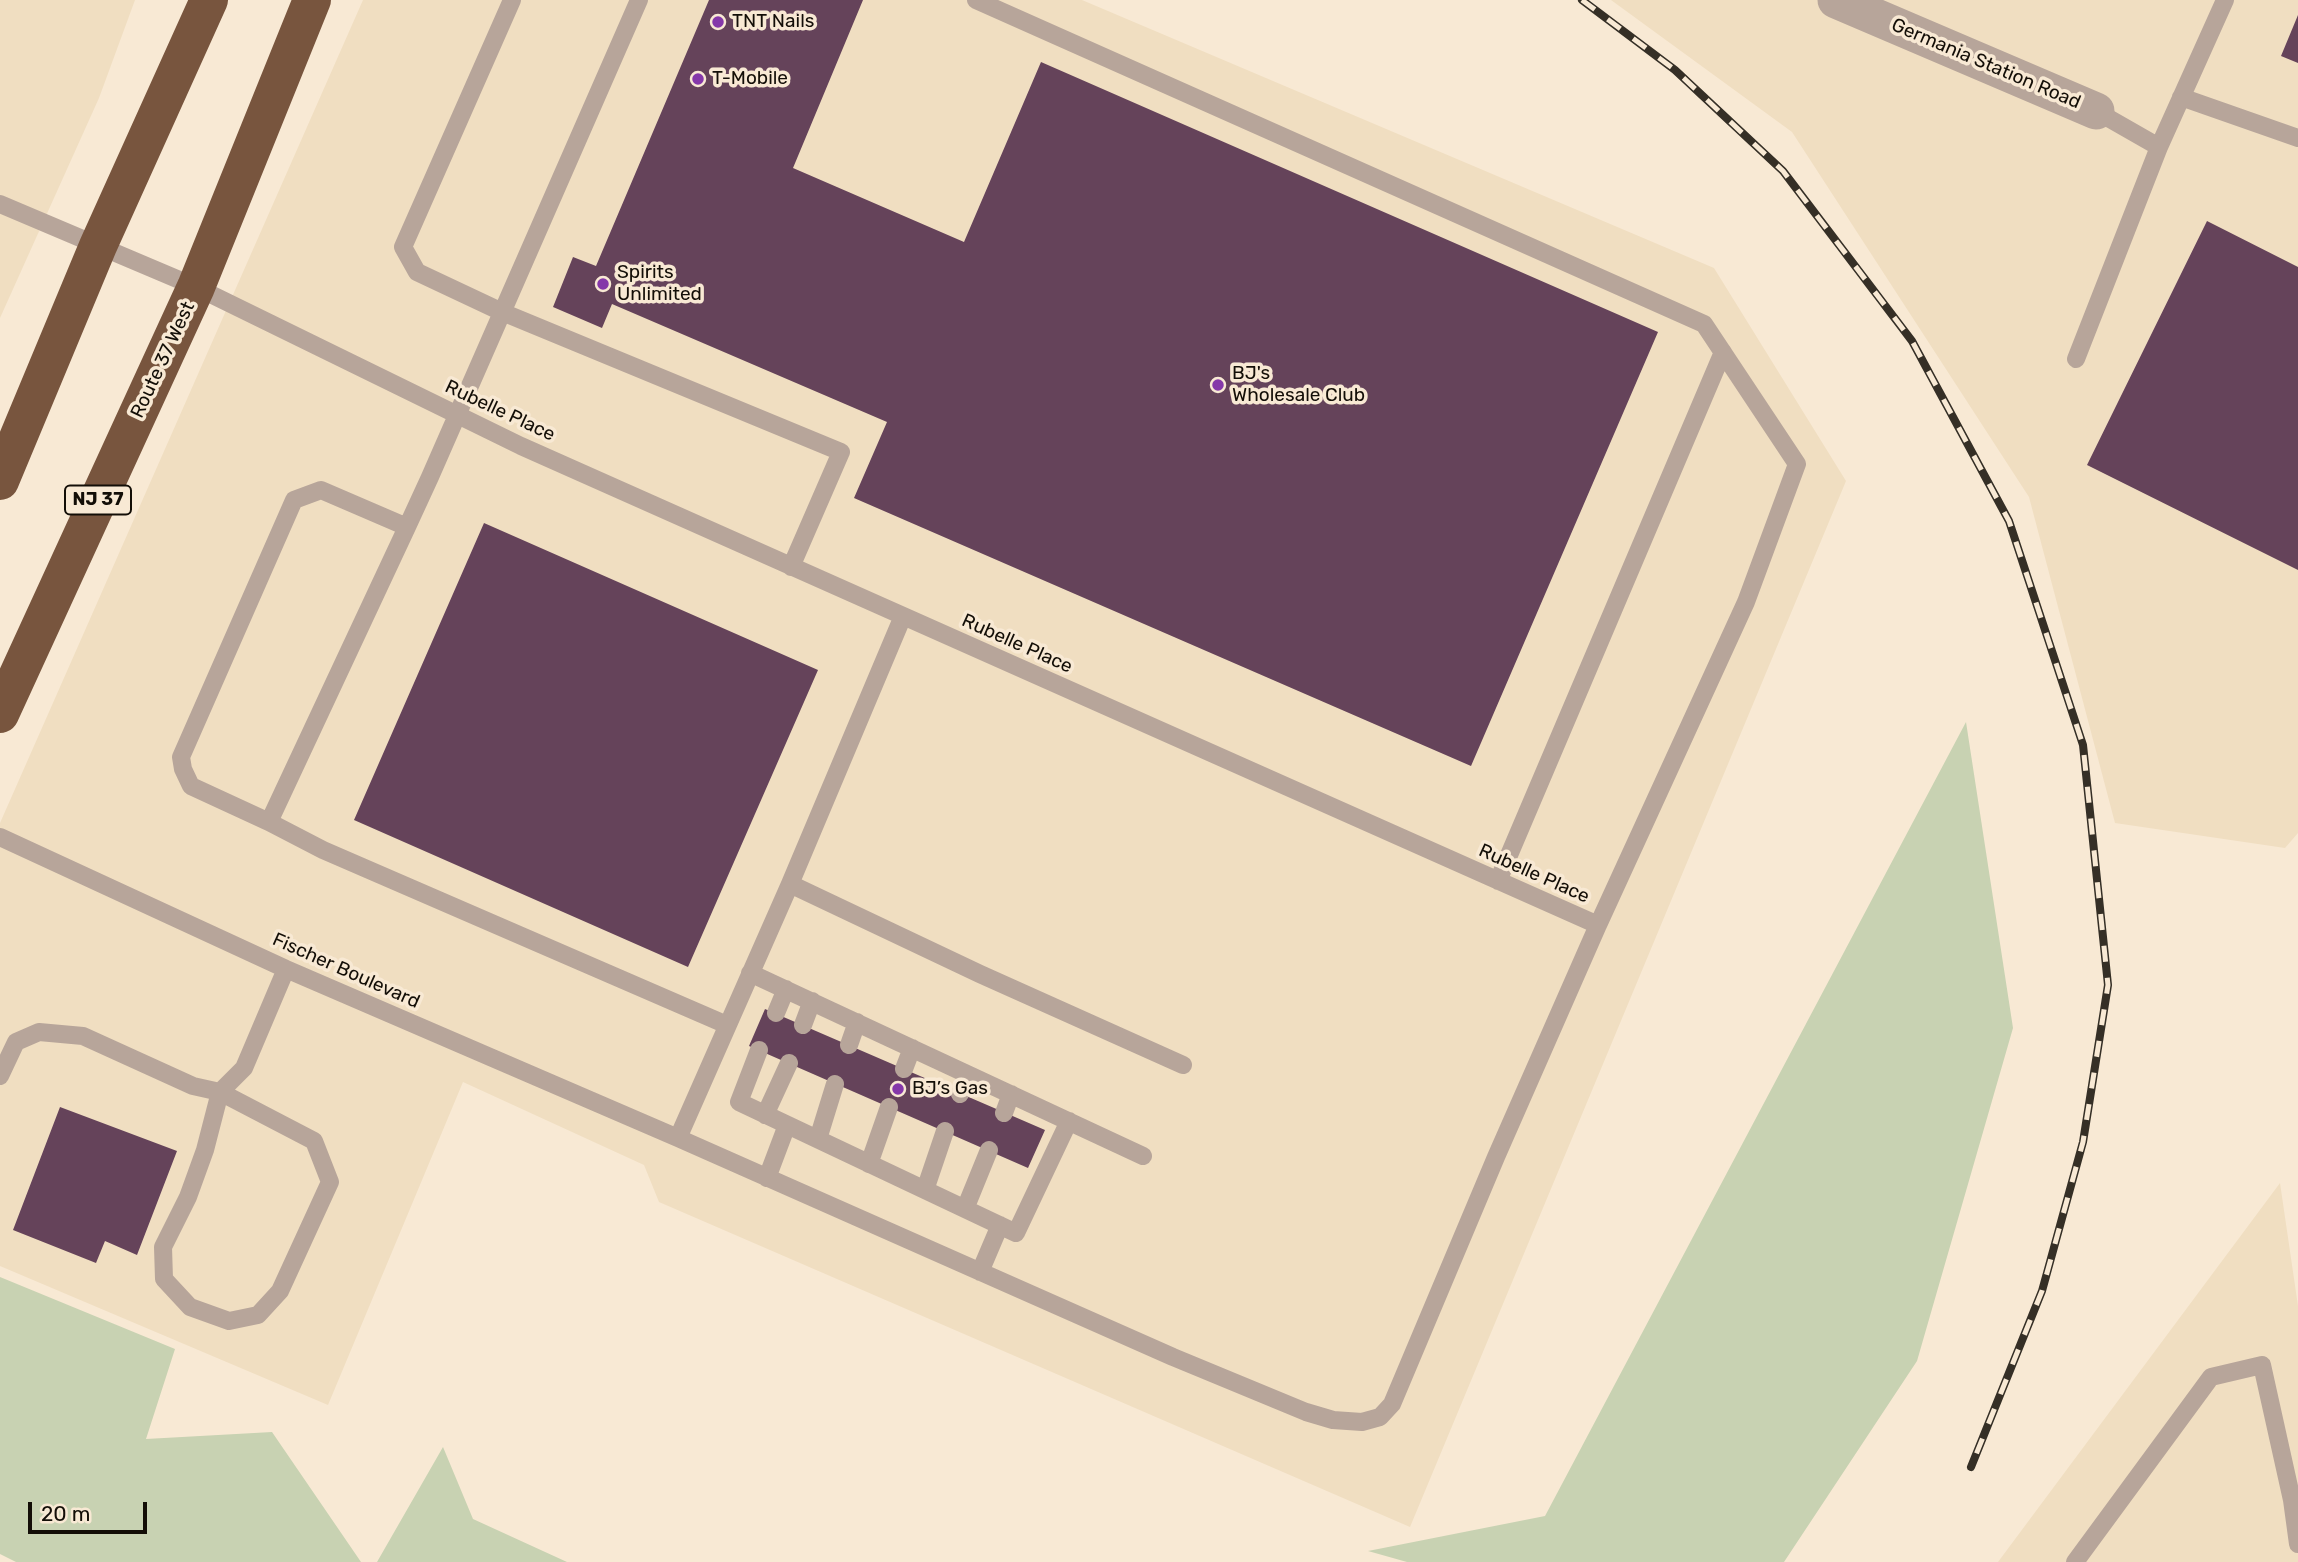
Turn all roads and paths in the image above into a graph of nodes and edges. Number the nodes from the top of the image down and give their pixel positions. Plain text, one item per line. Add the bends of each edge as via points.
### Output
1 (209, 0) edge
2 (313, 0) edge
3 (512, 0) edge
4 (639, 0) edge
5 (976, 0) edge
6 (1836, 0) edge
7 (2225, 0) edge
8 (2181, 97) junction
9 (2096, 111) joint
10 (2298, 138) edge
11 (2159, 147) junction
12 (0, 204) edge
13 (99, 246) junction
14 (196, 287) junction
15 (502, 312) junction
16 (1723, 352) junction
17 (2076, 359) dead end
18 (458, 415) junction
19 (0, 481) edge
20 (407, 527) junction
21 (791, 566) junction
22 (903, 616) junction
23 (0, 713) edge
24 (269, 822) junction
25 (0, 837) edge
26 (1498, 881) junction
27 (790, 884) junction
28 (1598, 925) junction
29 (286, 969) junction
30 (750, 973) junction
31 (786, 989) junction
32 (812, 1001) junction
33 (776, 1013) dead end
34 (857, 1022) junction
35 (727, 1025) junction
36 (803, 1025) dead end
37 (849, 1045) dead end
38 (912, 1048) junction
39 (759, 1050) dead end
40 (789, 1063) dead end
41 (1183, 1065) dead end
42 (904, 1069) dead end
43 (969, 1074) junction
44 (0, 1076) edge
45 (835, 1084) dead end
46 (220, 1092) junction
47 (960, 1094) dead end
48 (1011, 1094) junction
49 (889, 1107) dead end
50 (1004, 1113) dead end
51 (765, 1115) junction
52 (1069, 1121) junction
53 (787, 1125) junction
54 (945, 1131) dead end
55 (678, 1138) junction
56 (818, 1139) junction
57 (989, 1150) dead end
58 (1143, 1156) dead end
59 (869, 1164) junction
60 (766, 1178) junction
61 (925, 1190) junction
62 (965, 1209) junction
63 (1000, 1225) junction
64 (980, 1272) junction
65 (2298, 1544) edge
66 (2075, 1562) edge

1 - 13 highway
2 - 14 highway, Route 37 West / NJ 37
3 - 15 lane via 403,247 417,272
4 - 15 lane
5 - 16 lane via 1704,324
6 - 9 street, Germania Station Road
7 - 8 lane
8 - 10 lane
8 - 11 lane
9 - 11 lane
11 - 17 lane
12 - 13 lane, Rubelle Place
13 - 14 lane, Rubelle Place
13 - 19 highway
14 - 18 lane, Rubelle Place
14 - 23 highway, Route 37 West / NJ 37
15 - 18 lane
15 - 21 lane via 841,452
16 - 26 lane
16 - 28 lane, Rubelle Place via 1797,464 1746,602
18 - 20 lane
18 - 21 lane, Rubelle Place
20 - 24 lane
20 - 24 lane via 321,490 294,500 181,757 191,786
21 - 22 lane, Rubelle Place
22 - 26 lane, Rubelle Place
22 - 27 lane
24 - 35 lane via 323,850
25 - 29 lane, Fischer Boulevard
26 - 28 lane, Rubelle Place
27 - 30 lane
27 - 41 lane
28 - 64 lane, Fischer Boulevard via 1392,1404 1380,1417 1362,1422 1306,1412
29 - 46 lane via 244,1068
29 - 55 lane, Fischer Boulevard
30 - 31 lane
30 - 35 lane
31 - 32 lane
31 - 33 lane
32 - 34 lane
32 - 36 lane
34 - 37 lane
34 - 38 lane
35 - 55 lane
38 - 42 lane
38 - 43 lane
39 - 51 lane via 739,1102
40 - 51 lane
43 - 47 lane
43 - 48 lane
44 - 46 lane via 16,1042 39,1032 83,1036 193,1086
45 - 56 lane
46 - 46 lane via 188,1197 163,1247 164,1279 190,1307 229,1321 258,1315 280,1291 330,1182 314,1141
48 - 50 lane
48 - 52 lane
49 - 59 lane
51 - 53 lane
52 - 58 lane
52 - 63 lane via 1016,1233
53 - 56 lane
53 - 60 lane
54 - 61 lane
55 - 60 lane, Fischer Boulevard
56 - 59 lane
57 - 62 lane
59 - 61 lane
60 - 64 lane, Fischer Boulevard
61 - 62 lane
62 - 63 lane
63 - 64 lane
65 - 66 lane via 2262,1365 2211,1377

